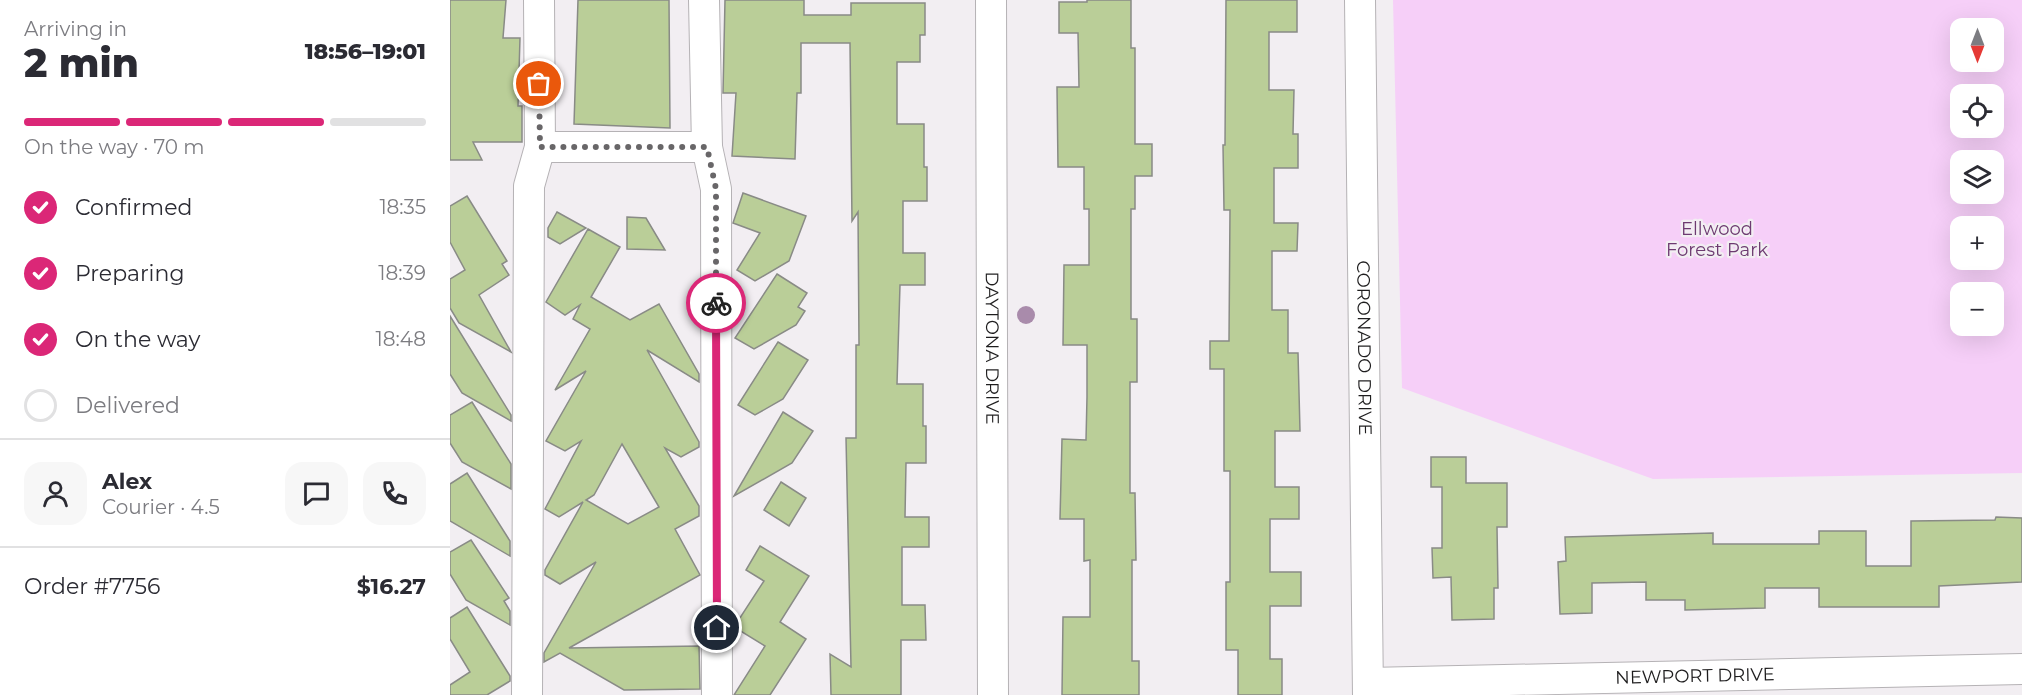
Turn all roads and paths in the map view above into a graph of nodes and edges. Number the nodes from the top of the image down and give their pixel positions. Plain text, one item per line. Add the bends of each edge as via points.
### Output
1 (539, 0) edge
2 (704, 0) edge
3 (991, 0) edge
4 (1360, 0) edge
5 (540, 147) junction
6 (707, 147) junction
7 (2022, 669) edge
8 (1368, 689) edge
9 (527, 695) edge
10 (717, 695) edge
11 (993, 695) edge

1 - 5 street
2 - 6 street
3 - 11 street, DAYTONA DRIVE
4 - 8 street, CORONADO DRIVE
5 - 6 street
5 - 9 street via 529,186
6 - 10 street via 716,189
7 - 8 street, NEWPORT DRIVE

